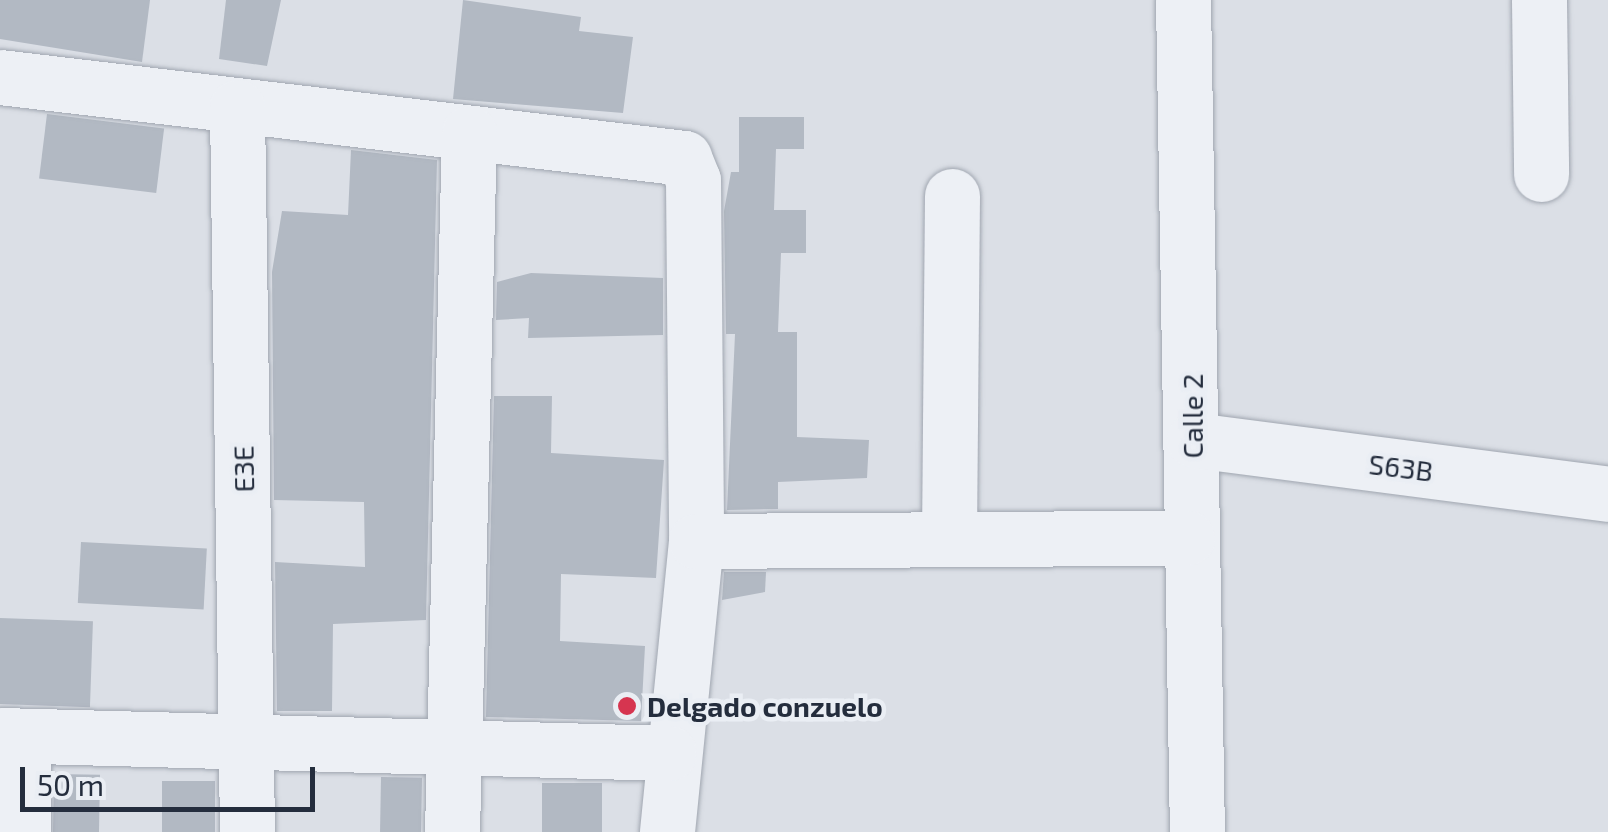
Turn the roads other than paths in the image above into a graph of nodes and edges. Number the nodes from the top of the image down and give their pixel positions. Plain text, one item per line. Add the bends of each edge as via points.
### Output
1 (1184, 0) edge
2 (1539, 0) edge
3 (0, 77) edge
4 (238, 107) junction
5 (469, 133) junction
6 (1541, 174) dead end
7 (952, 196) dead end
8 (1194, 440) junction
9 (1608, 494) edge
10 (949, 538) junction
11 (1188, 538) junction
12 (696, 541) junction
13 (12, 735) edge
14 (248, 739) junction
15 (453, 746) junction
16 (668, 753) junction
17 (23, 832) edge
18 (247, 832) edge
19 (452, 832) edge
20 (667, 832) edge
21 (1197, 832) edge

1 - 8 street, Calle 2
2 - 6 street
3 - 4 street
4 - 5 street
4 - 14 street, E3E
5 - 12 street via 684,158 690,167
5 - 15 street
7 - 10 street
8 - 9 street, S63B
8 - 11 street, Calle 2
10 - 11 street
10 - 12 street
11 - 21 street, Calle 2
12 - 16 street
13 - 14 street
13 - 17 street
14 - 15 street
14 - 18 street, E3E
15 - 16 street
15 - 19 street
16 - 20 street

